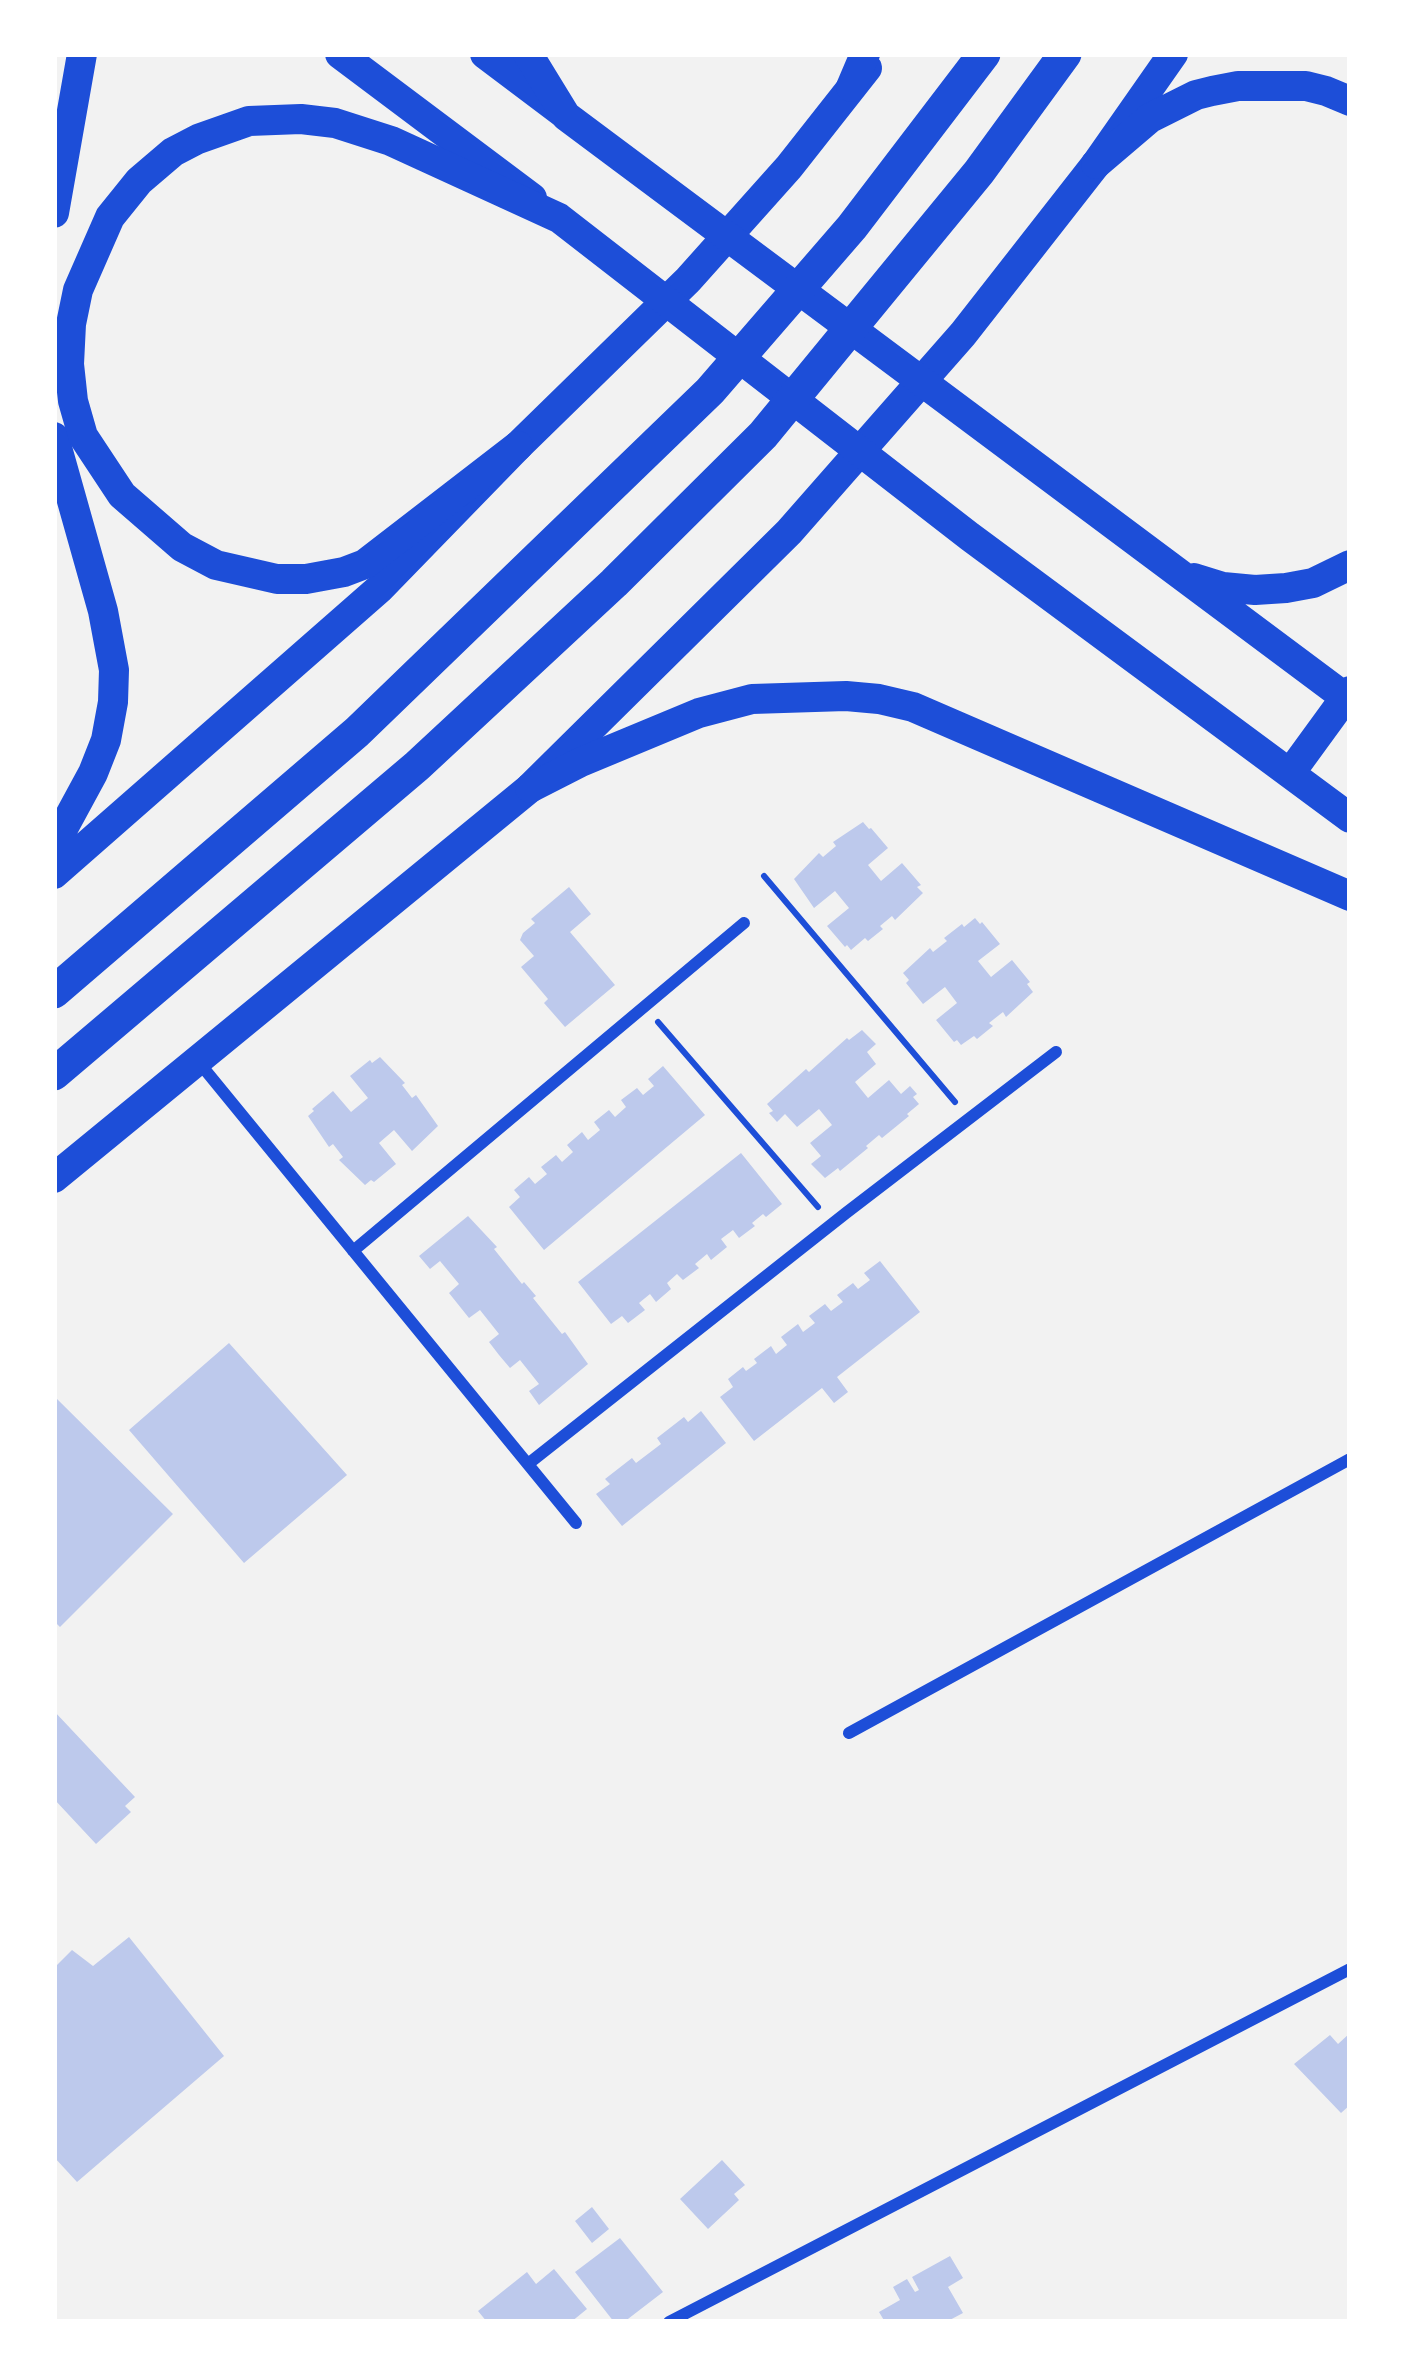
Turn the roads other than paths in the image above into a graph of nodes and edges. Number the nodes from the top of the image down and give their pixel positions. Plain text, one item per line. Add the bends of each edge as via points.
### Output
1 (82, 54) edge
2 (340, 54) edge
3 (485, 54) edge
4 (528, 54) edge
5 (865, 54) edge
6 (879, 54) edge
7 (983, 54) edge
8 (1065, 54) edge
9 (1173, 54) edge
10 (850, 87) junction
11 (1350, 101) edge
12 (566, 116) junction
13 (1096, 164) junction
14 (54, 213) edge
15 (559, 218) junction
16 (54, 437) edge
17 (518, 446) junction
18 (1350, 566) edge
19 (1178, 572) junction
20 (1348, 697) edge
21 (1291, 772) junction
22 (530, 788) junction
23 (1350, 818) edge
24 (54, 845) edge
25 (54, 874) edge
26 (1350, 896) edge
27 (744, 923) dead end
28 (54, 992) edge
29 (1056, 1052) dead end
30 (196, 1060) junction
31 (54, 1074) edge
32 (54, 1178) edge
33 (353, 1251) junction
34 (1350, 1459) edge
35 (527, 1464) junction
36 (576, 1523) dead end
37 (849, 1733) dead end
38 (1350, 1969) edge
39 (669, 2322) edge

1 - 14 main road
2 - 15 main road
3 - 12 main road
4 - 12 main road
5 - 10 main road
6 - 10 main road
7 - 28 highway via 852,227 710,391 357,732
8 - 31 highway via 763,435 417,766
9 - 13 main road
10 - 17 main road via 688,280
11 - 13 main road via 1306,86 1212,91 1150,118
12 - 19 main road
13 - 22 main road via 963,334 789,532
15 - 17 main road via 365,132 302,119 249,121 173,152 139,181 90,258 70,324 83,436 122,495 182,547 251,575 306,579 365,564
15 - 21 main road via 969,536
16 - 24 main road via 114,670 106,740
17 - 25 main road via 379,590
18 - 19 main road via 1313,583 1256,590
19 - 20 main road
20 - 21 main road
21 - 23 main road
22 - 26 main road via 699,713 752,699 879,699
22 - 30 main road
27 - 33 street
29 - 35 street
30 - 32 main road
30 - 33 street
33 - 35 street
34 - 37 street
35 - 36 street
38 - 39 street

